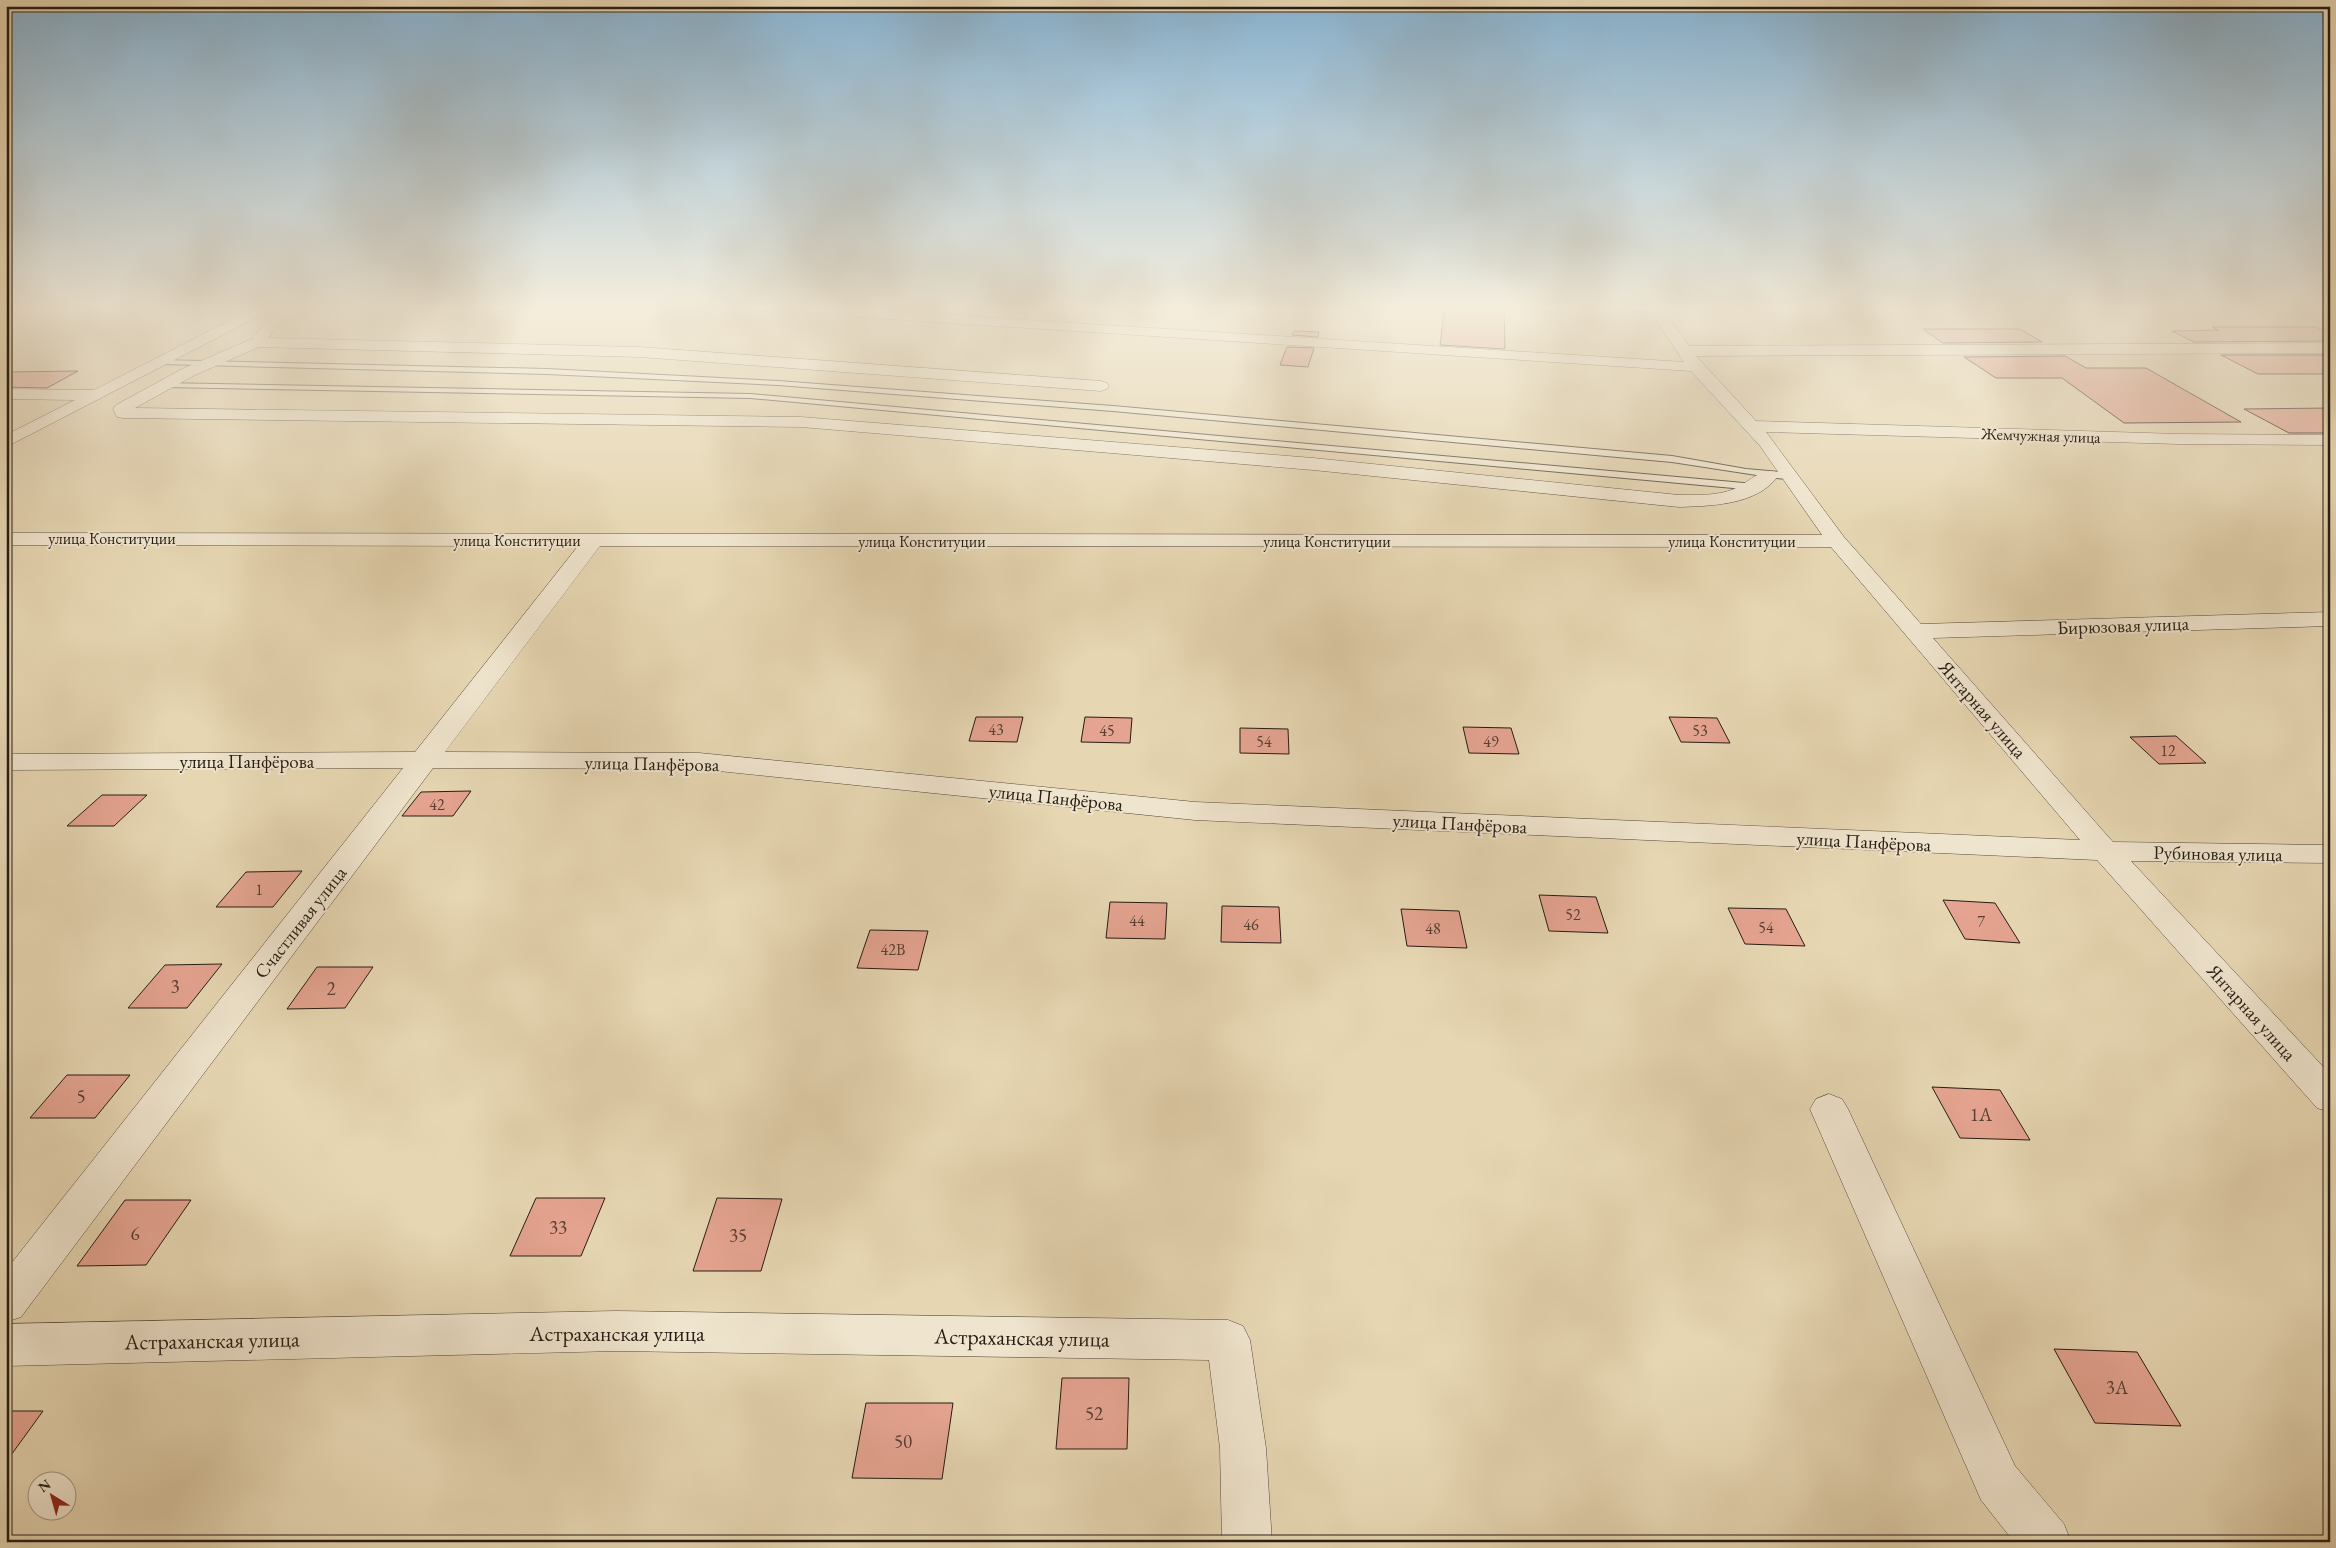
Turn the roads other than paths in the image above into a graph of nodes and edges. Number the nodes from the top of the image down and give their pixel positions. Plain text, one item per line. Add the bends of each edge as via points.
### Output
1 (130, 379) edge
2 (175, 379) edge
3 (705, 379) edge
4 (1009, 379) edge
5 (1709, 379) edge
6 (164, 385) junction
7 (1101, 386) dead end
8 (6, 394) edge
9 (100, 395) junction
10 (1752, 426) junction
11 (2330, 440) edge
12 (6, 442) edge
13 (1780, 476) junction
14 (1755, 487) junction
15 (6, 538) edge
16 (593, 541) junction
17 (1838, 541) junction
18 (2330, 619) edge
19 (1916, 631) junction
20 (424, 760) junction
21 (6, 762) edge
22 (2105, 851) junction
23 (2330, 854) edge
24 (2330, 1098) edge
25 (1829, 1108) dead end
26 (6, 1303) edge
27 (6, 1345) edge
28 (1247, 1542) edge
29 (2046, 1542) edge

1 - 9 street
2 - 6 street
3 - 13 lane via 1116,410 1672,459
4 - 7 street
5 - 10 street, Янтарная улица
6 - 14 lane via 750,396
6 - 14 street via 122,409 123,413 802,422 1313,464 1679,500 1713,500 1736,496
8 - 9 street
9 - 12 street
10 - 11 street, Жемчужная улица via 2179,439
10 - 13 street, Янтарная улица via 1766,442
13 - 14 street
13 - 17 street, Янтарная улица
15 - 16 street, улица Конституции
16 - 17 street, улица Конституции
16 - 20 street, Счастливая улица
17 - 19 street, Янтарная улица
18 - 19 street, Бирюзовая улица
19 - 22 street, Янтарная улица
20 - 21 street, улица Панфёрова
20 - 22 street, улица Панфёрова via 699,762 1195,811
20 - 26 street, Счастливая улица
22 - 23 street, Рубиновая улица
22 - 24 street, Янтарная улица
25 - 29 street via 1998,1483
27 - 28 street, Астраханская улица via 616,1331 1228,1340 1243,1448

